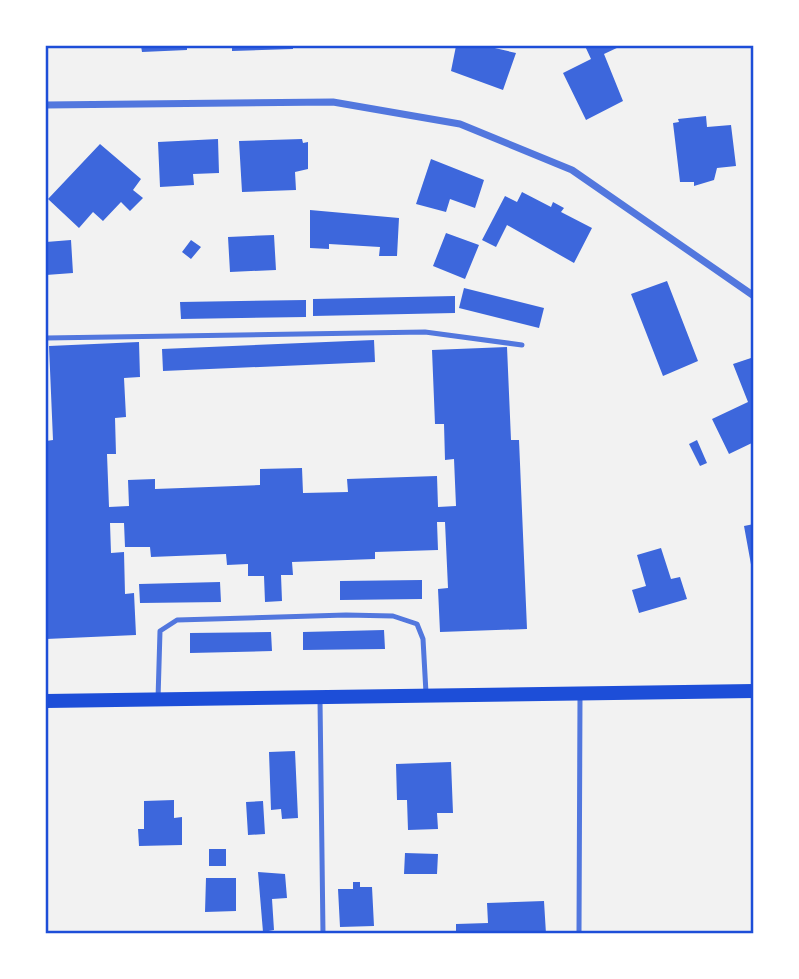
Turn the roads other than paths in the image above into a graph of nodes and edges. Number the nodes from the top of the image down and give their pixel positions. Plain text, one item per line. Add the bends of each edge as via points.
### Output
1 (46, 105) edge
2 (754, 296) edge
3 (46, 338) edge
4 (522, 345) dead end
5 (754, 691) edge
6 (580, 694) junction
7 (426, 696) junction
8 (320, 697) junction
9 (158, 699) junction
10 (46, 701) edge
11 (324, 933) edge
12 (579, 933) edge

1 - 2 street via 333,102 460,124 572,170
3 - 4 lane via 425,332
5 - 6 main road
6 - 7 main road
6 - 12 lane
7 - 8 main road
7 - 9 lane via 418,624 393,616 346,615 177,620 160,631
8 - 9 main road
8 - 11 lane
9 - 10 main road

